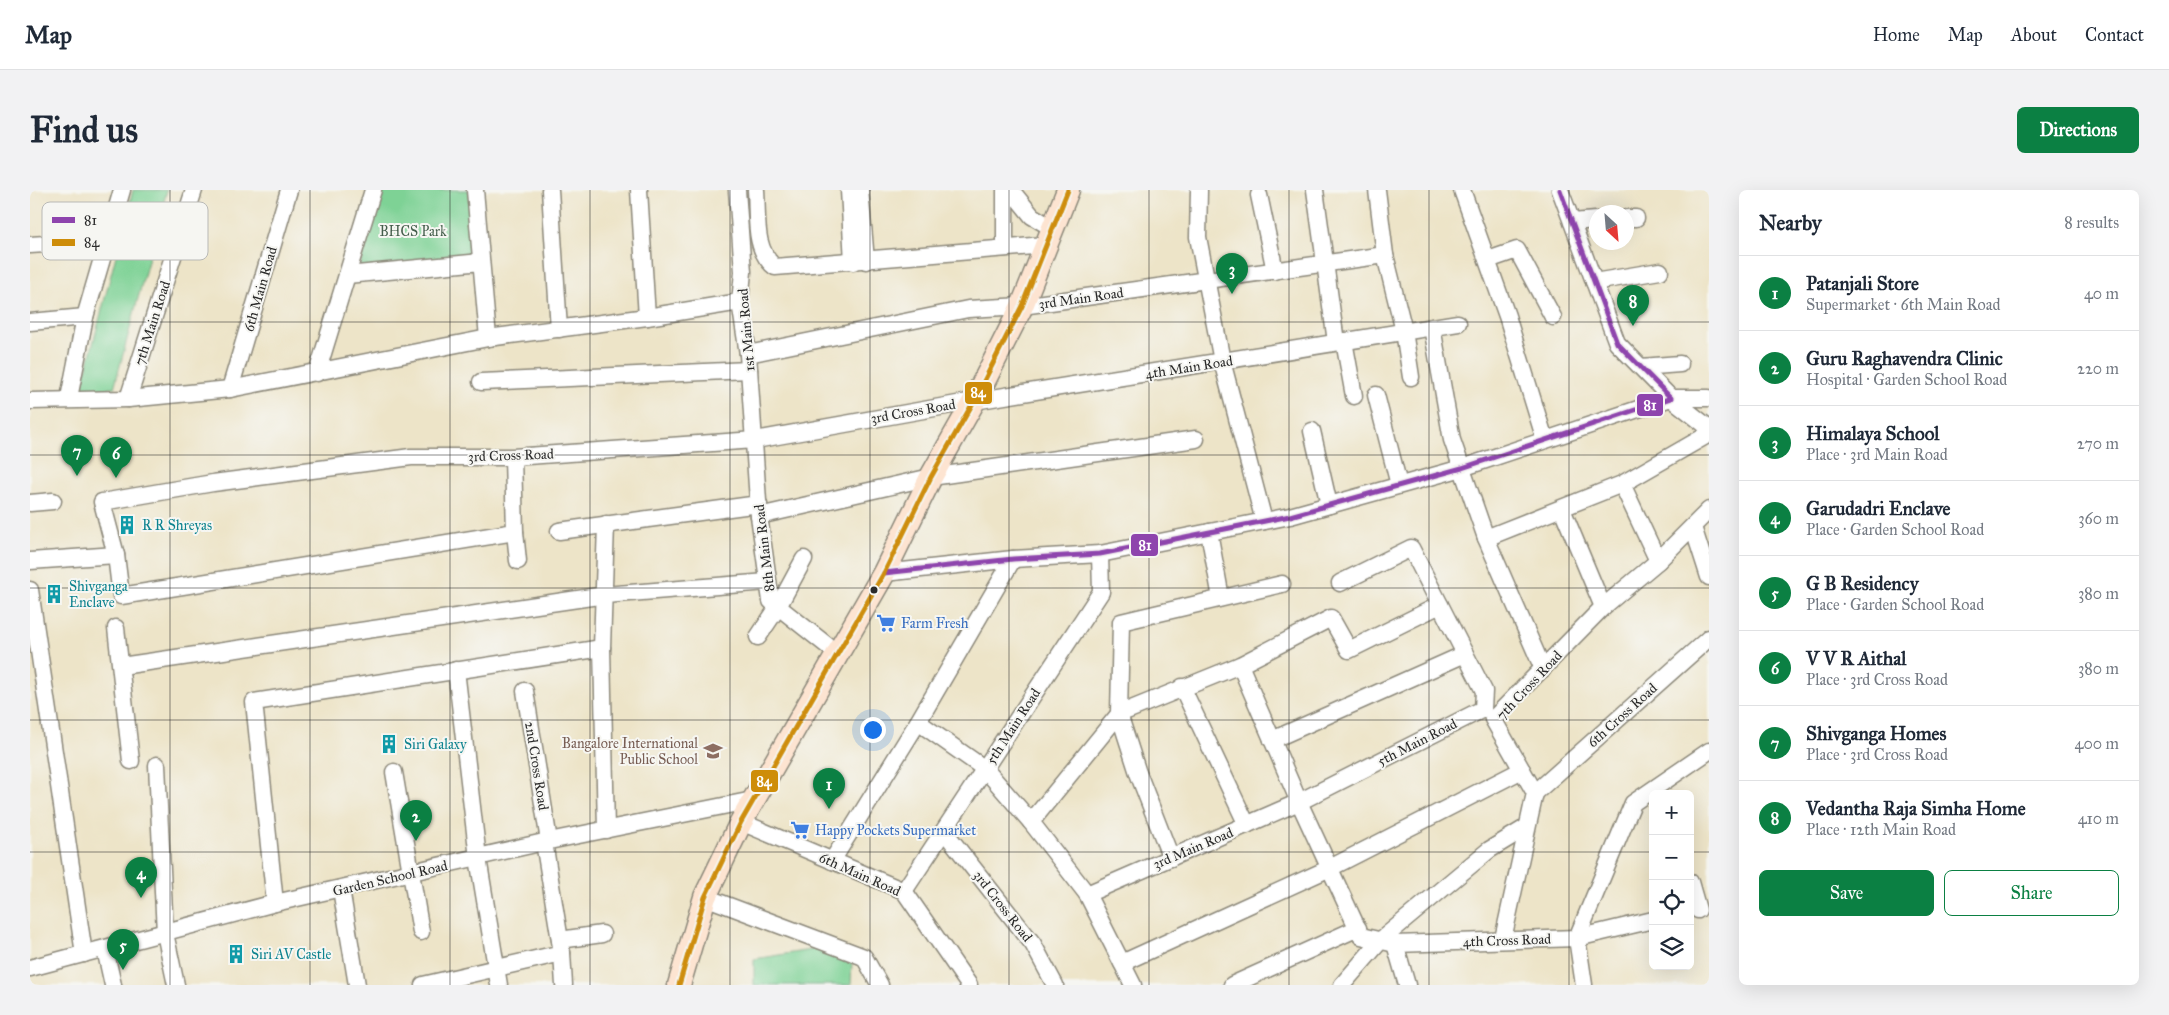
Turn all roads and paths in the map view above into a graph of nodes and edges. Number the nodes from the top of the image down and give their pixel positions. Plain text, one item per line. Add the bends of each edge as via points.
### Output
1 (194, 190) edge
2 (289, 190) edge
3 (373, 190) edge
4 (475, 190) edge
5 (550, 190) edge
6 (639, 190) edge
7 (737, 190) edge
8 (756, 190) edge
9 (849, 190) edge
10 (860, 190) edge
11 (1068, 190) edge
12 (1199, 190) edge
13 (1315, 190) edge
14 (1377, 190) edge
15 (1462, 190) edge
16 (1560, 190) edge
17 (1010, 193) edge
18 (1259, 195) dead end
19 (190, 202) edge
20 (1589, 221) edge
21 (1572, 222) junction
22 (1048, 236) junction
23 (1005, 248) junction
24 (1386, 256) junction
25 (102, 260) edge
26 (172, 260) edge
27 (1488, 260) junction
28 (860, 261) junction
29 (481, 262) junction
30 (1324, 264) junction
31 (1275, 271) junction
32 (1660, 271) dead end
33 (347, 275) junction
34 (1207, 281) junction
35 (1594, 282) junction
36 (740, 302) junction
37 (1022, 306) junction
38 (85, 317) junction
39 (648, 317) junction
40 (1553, 317) dead end
41 (30, 322) edge
42 (1458, 323) dead end
43 (1432, 327) junction
44 (559, 329) junction
45 (1404, 331) junction
46 (488, 338) junction
47 (1340, 341) junction
48 (748, 354) junction
49 (1222, 362) junction
50 (1680, 364) dead end
51 (1641, 368) junction
52 (749, 370) junction
53 (317, 373) junction
54 (1411, 377) dead end
55 (481, 382) dead end
56 (230, 389) junction
57 (1376, 395) dead end
58 (1354, 396) dead end
59 (68, 398) junction
60 (1671, 398) junction
61 (1709, 398) edge
62 (128, 399) junction
63 (30, 401) edge
64 (974, 401) junction
65 (1709, 428) edge
66 (1312, 431) dead end
67 (1709, 434) edge
68 (1196, 439) dead end
69 (755, 440) junction
70 (1545, 440) junction
71 (514, 457) junction
72 (1462, 468) junction
73 (931, 477) junction
74 (1399, 484) junction
75 (1622, 484) junction
76 (53, 501) dead end
77 (30, 503) edge
78 (1329, 505) junction
79 (759, 510) junction
80 (1562, 510) junction
81 (1709, 510) edge
82 (1264, 521) junction
83 (606, 524) junction
84 (1693, 527) junction
85 (559, 531) dead end
86 (515, 532) junction
87 (1209, 532) junction
88 (1486, 538) junction
89 (1100, 554) junction
90 (116, 555) junction
91 (804, 559) dead end
92 (1013, 559) junction
93 (30, 561) edge
94 (518, 561) dead end
95 (1658, 561) junction
96 (884, 573) junction
97 (1709, 577) edge
98 (767, 582) junction
99 (1340, 583) dead end
100 (1282, 584) dead end
101 (30, 590) edge
102 (605, 595) junction
103 (1221, 598) junction
104 (1440, 605) junction
105 (778, 607) junction
106 (1603, 607) junction
107 (116, 628) dead end
108 (758, 637) dead end
109 (1709, 638) edge
110 (602, 648) junction
111 (838, 654) junction
112 (1465, 654) junction
113 (1240, 665) junction
114 (121, 666) junction
115 (1542, 669) junction
116 (456, 670) junction
117 (1182, 687) junction
118 (525, 691) dead end
119 (1119, 714) junction
120 (918, 722) junction
121 (1272, 740) junction
122 (1709, 751) edge
123 (131, 762) dead end
124 (157, 766) dead end
125 (985, 769) junction
126 (394, 772) dead end
127 (1516, 773) junction
128 (1664, 788) edge
129 (1534, 793) junction
130 (753, 800) junction
131 (1299, 802) junction
132 (741, 822) junction
133 (1031, 822) junction
134 (1247, 825) junction
135 (1527, 827) junction
136 (606, 830) junction
137 (944, 831) junction
138 (546, 841) junction
139 (478, 858) junction
140 (1170, 858) junction
141 (832, 861) junction
142 (1330, 868) junction
143 (411, 873) junction
144 (341, 889) junction
145 (904, 891) junction
146 (1087, 894) junction
147 (1694, 894) edge
148 (705, 897) junction
149 (275, 903) junction
150 (1699, 910) edge
151 (1649, 921) edge
152 (421, 932) dead end
153 (1359, 932) junction
154 (164, 933) junction
155 (602, 934) dead end
156 (1577, 938) junction
157 (1503, 939) junction
158 (1389, 942) junction
159 (561, 947) junction
160 (105, 949) junction
161 (84, 954) junction
162 (1122, 963) junction
163 (30, 968) edge
164 (498, 977) edge
165 (431, 984) edge
166 (113, 985) edge
167 (176, 985) edge
168 (357, 985) edge
169 (564, 985) edge
170 (679, 985) edge
171 (880, 985) edge
172 (969, 985) edge
173 (1055, 985) edge
174 (1133, 985) edge
175 (1232, 985) edge
176 (1342, 985) edge
177 (1407, 985) edge
178 (1584, 985) edge

1 - 19 street, 7th Main Road
2 - 56 street, 6th Main Road
3 - 33 street
4 - 29 street
5 - 44 street
6 - 39 street
7 - 36 street, 1st Main Road via 742,272
8 - 28 street via 760,251 774,267
9 - 28 street
10 - 28 street
11 - 22 main road
12 - 34 street via 1198,237
13 - 30 street
14 - 24 street
15 - 27 street
16 - 21 street
17 - 22 street
17 - 23 street
18 - 31 street
20 - 21 street
21 - 35 street
22 - 23 street
22 - 37 main road
23 - 28 street
24 - 30 street, 3rd Main Road
24 - 45 street
25 - 38 street
26 - 62 street, 7th Main Road
27 - 40 street via 1517,250
27 - 70 street
29 - 33 street
29 - 46 street
30 - 31 street, 3rd Main Road
30 - 47 street
31 - 34 street, 3rd Main Road
32 - 35 street
33 - 53 street
34 - 37 street, 3rd Main Road
34 - 49 street
35 - 51 street via 1617,343
36 - 39 street
36 - 48 street, 1st Main Road
37 - 48 street, 3rd Main Road via 968,309
37 - 64 main road
38 - 41 street
38 - 59 street
39 - 44 street
42 - 43 street, 4th Main Road
43 - 45 street, 4th Main Road
43 - 72 street via 1452,440
44 - 46 street
45 - 47 street, 4th Main Road
45 - 54 street
46 - 53 street
47 - 49 street, 4th Main Road
47 - 58 street
48 - 52 street, 1st Main Road
49 - 64 street, 4th Main Road
49 - 82 street
50 - 51 street
51 - 60 street
52 - 55 street
52 - 69 street, 1st Main Road
53 - 56 street
56 - 62 street
57 - 74 street
59 - 62 street
59 - 63 street
60 - 61 street
60 - 65 street
60 - 70 street
64 - 69 street, 3rd Cross Road
64 - 73 main road
66 - 78 street
67 - 75 street
68 - 73 street
69 - 71 street, 3rd Cross Road
69 - 79 street, 8th Main Road
70 - 72 street
71 - 86 street
71 - 90 street, 3rd Cross Road via 411,457 213,483 102,502
72 - 74 street
72 - 88 street
73 - 79 street
73 - 96 main road
74 - 78 street
75 - 80 street
75 - 95 street
76 - 77 street
78 - 82 street
79 - 83 street
79 - 98 street, 8th Main Road
80 - 88 street
80 - 106 street
81 - 84 street, 7th Cross Road
82 - 87 street
83 - 85 street
83 - 102 street
84 - 95 street, 7th Cross Road
84 - 97 street
86 - 90 street via 121,596
86 - 94 street
87 - 89 street
87 - 103 street
88 - 115 street
89 - 92 street
89 - 125 street, 5th Main Road via 1101,592
90 - 93 street
91 - 105 street
92 - 96 street
92 - 120 street
95 - 106 street, 7th Cross Road
96 - 111 main road
98 - 102 street
98 - 105 street, 8th Main Road via 771,601
99 - 104 street via 1411,548
100 - 103 street
101 - 161 street
102 - 110 street
102 - 114 street
103 - 119 street via 1121,622
104 - 112 street
104 - 113 street via 1349,650 1331,618
105 - 108 street
105 - 111 street, 8th Main Road
106 - 115 street, 7th Cross Road
107 - 114 street
109 - 129 street, 6th Cross Road
110 - 116 street
110 - 136 street
111 - 130 main road
112 - 121 street
112 - 131 street, 5th Main Road via 1484,690 1483,709
113 - 117 street
113 - 121 street
114 - 123 street
115 - 127 street, 7th Cross Road via 1493,719
116 - 139 street
116 - 149 street via 254,702
117 - 119 street
117 - 134 street
118 - 138 street, 2nd Cross Road
119 - 133 street
119 - 140 street
120 - 125 street
120 - 141 street
121 - 131 street
122 - 128 street
124 - 154 street
125 - 133 street
125 - 137 street, 5th Main Road
126 - 143 street
127 - 129 street, 7th Cross Road
127 - 142 street
128 - 156 street via 1633,802
129 - 135 street
130 - 132 main road
130 - 136 street, Garden School Road
131 - 134 street, 3rd Main Road
131 - 142 street
132 - 141 street, 6th Main Road
132 - 148 main road
133 - 146 street
134 - 140 street, 3rd Main Road
135 - 157 street
135 - 158 street via 1489,850
136 - 138 street, Garden School Road
137 - 145 street, 5th Main Road
137 - 173 street, 3rd Cross Road via 1033,944
138 - 139 street, Garden School Road
138 - 159 street, 2nd Cross Road
139 - 143 street, Garden School Road
139 - 164 street
140 - 146 street, 3rd Main Road
141 - 145 street, 6th Main Road
142 - 153 street
142 - 162 street
143 - 144 street, Garden School Road
143 - 152 street
144 - 149 street, Garden School Road
144 - 168 street
145 - 172 street, 6th Main Road
146 - 162 street
147 - 150 street
148 - 170 main road
148 - 171 street via 864,957
149 - 154 street, Garden School Road
151 - 156 street, 4th Cross Road
153 - 158 street, 4th Cross Road
153 - 175 street
154 - 160 street, Garden School Road
154 - 167 street
155 - 159 street
156 - 157 street, 4th Cross Road
156 - 178 street
157 - 158 street, 4th Cross Road
158 - 176 street
158 - 177 street
159 - 164 street
159 - 169 street, 2nd Cross Road
160 - 161 street, Garden School Road
160 - 166 street
161 - 163 street, Garden School Road
162 - 174 street
164 - 165 street

